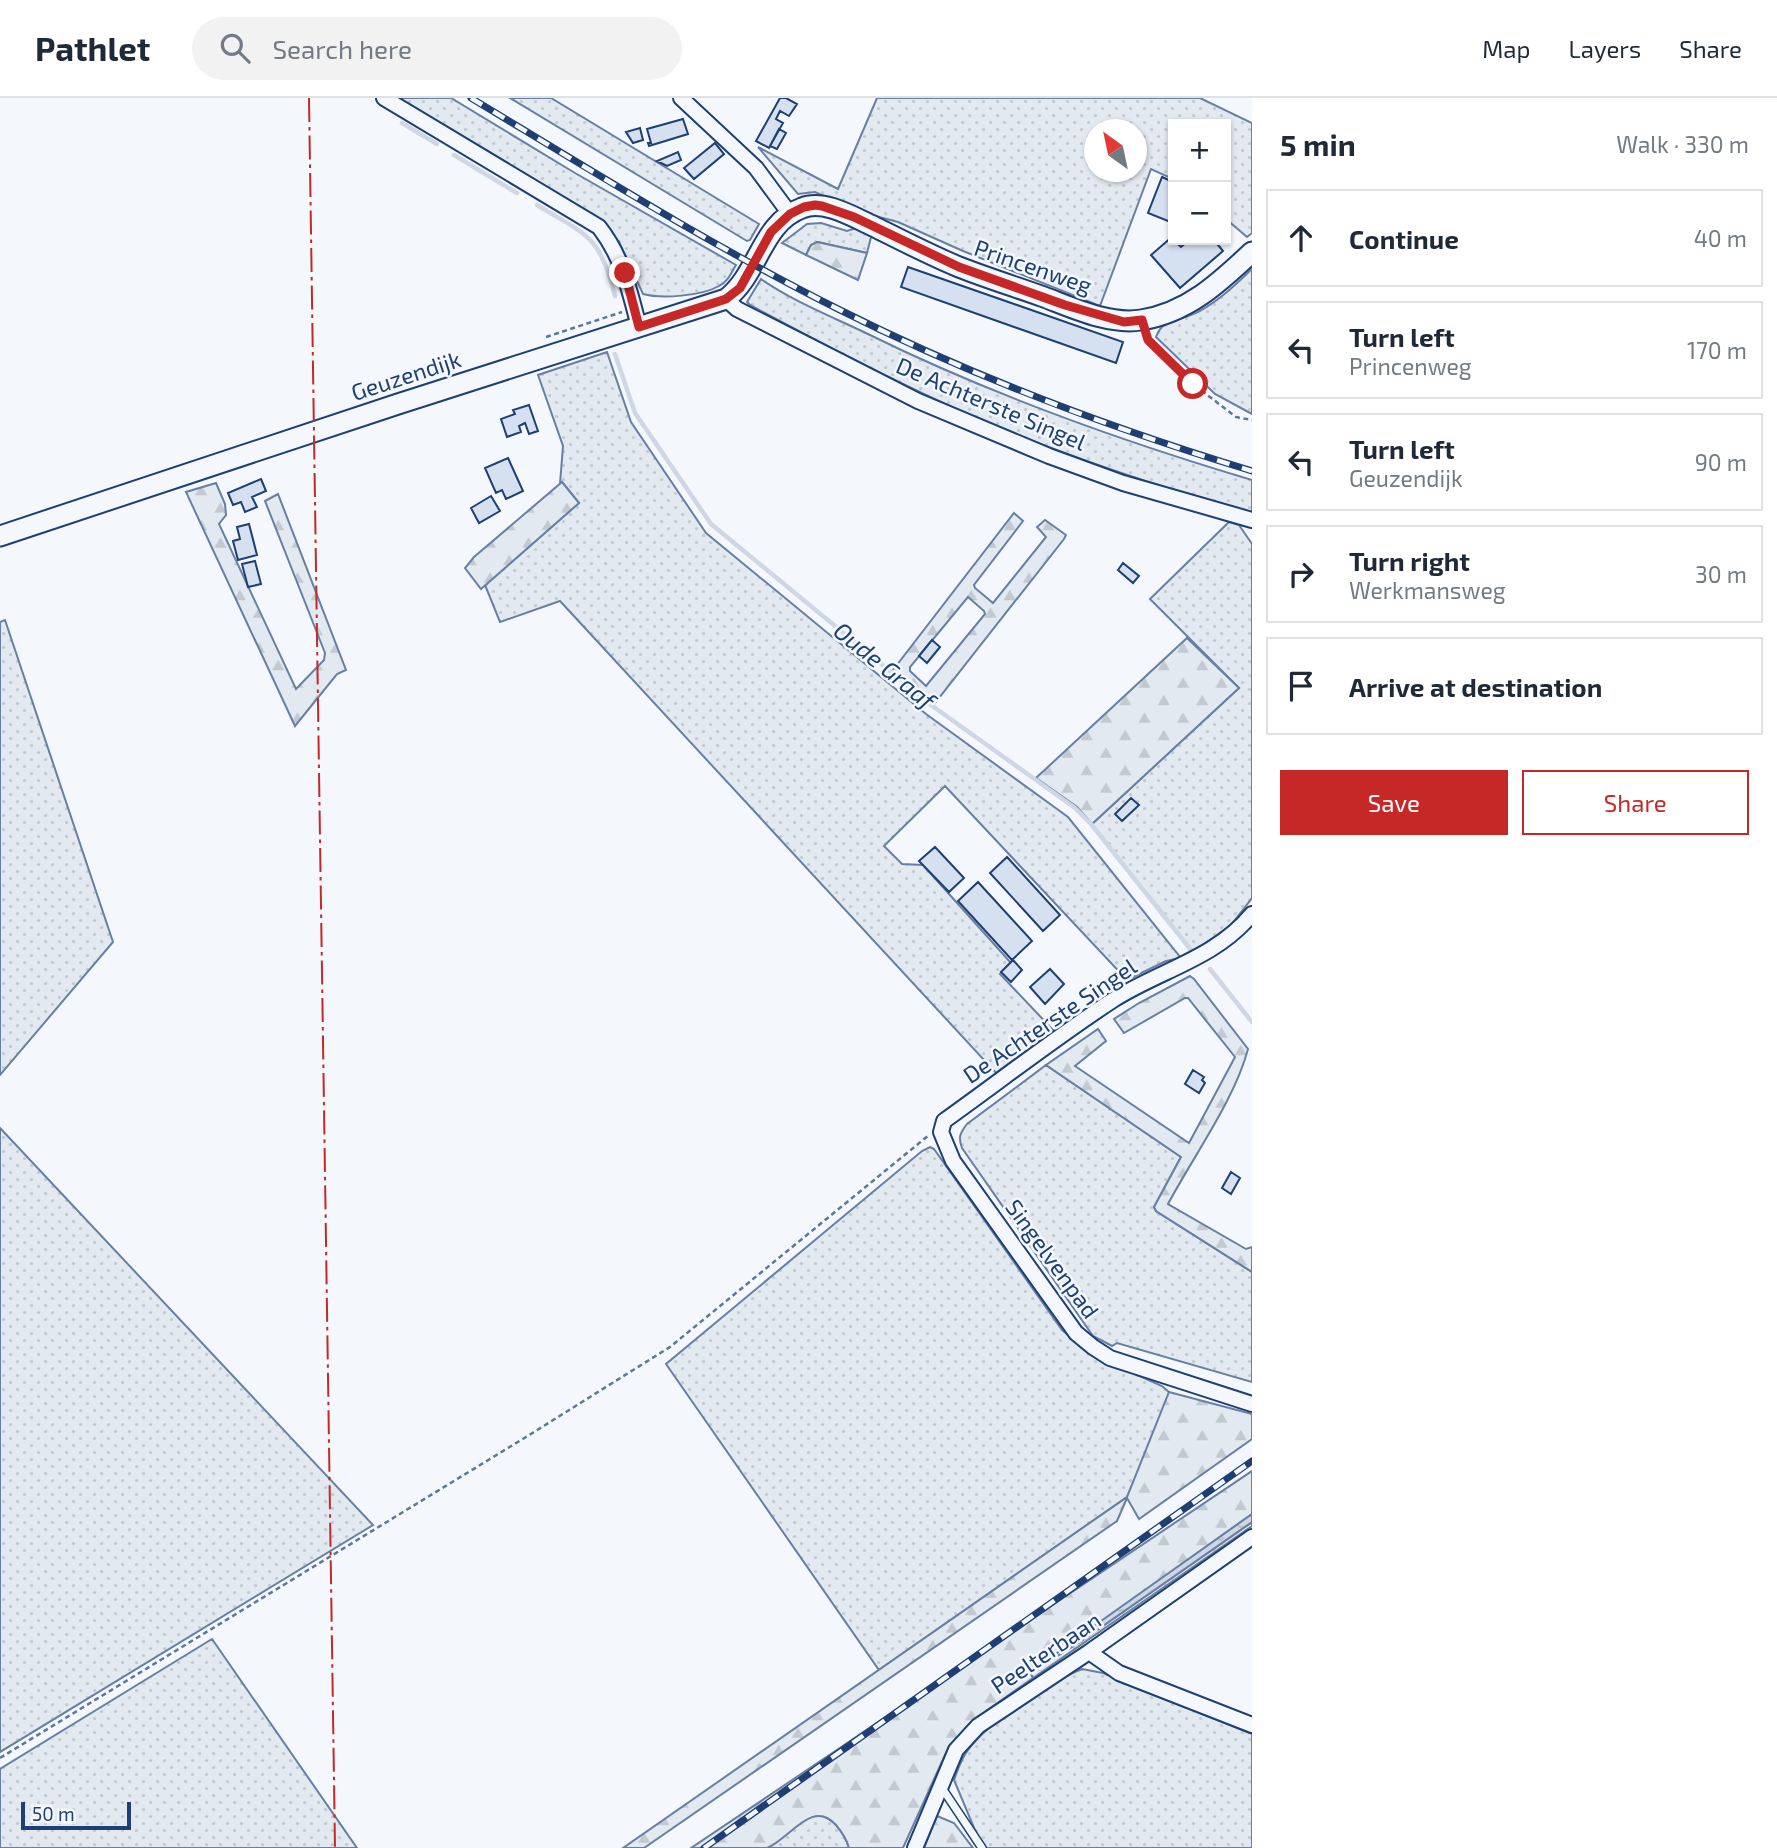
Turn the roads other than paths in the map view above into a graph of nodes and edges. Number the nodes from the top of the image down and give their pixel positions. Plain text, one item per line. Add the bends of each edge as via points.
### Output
1 (384, 98) edge
2 (681, 98) edge
3 (790, 214) junction
4 (1252, 252) edge
5 (726, 299) junction
6 (639, 327) junction
7 (1252, 520) edge
8 (0, 536) edge
9 (1252, 914) edge
10 (944, 1121) joint
11 (1252, 1404) edge
12 (1252, 1537) edge
13 (1089, 1652) junction
14 (1252, 1725) edge
15 (940, 1785) junction
16 (915, 1848) edge
17 (982, 1848) edge

1 - 6 street via 599,227 614,246 625,273
2 - 3 street via 756,168
3 - 4 main road, Princenweg via 822,206 959,267 1124,322 1175,310 1204,295
3 - 5 main road via 771,232 740,288
5 - 6 main road, Geuzendijk
5 - 7 street, De Achterste Singel via 737,309 918,401 1123,483
6 - 8 main road, Geuzendijk
9 - 10 street, De Achterste Singel via 1210,951 1113,1001
10 - 11 street, Singelvenpad via 941,1132 953,1161 1076,1333 1110,1358
12 - 13 street, Peelterbaan
13 - 14 street via 1119,1673
13 - 15 street, Peelterbaan via 978,1726 956,1750
15 - 16 street, Peelterbaan
15 - 17 lane

